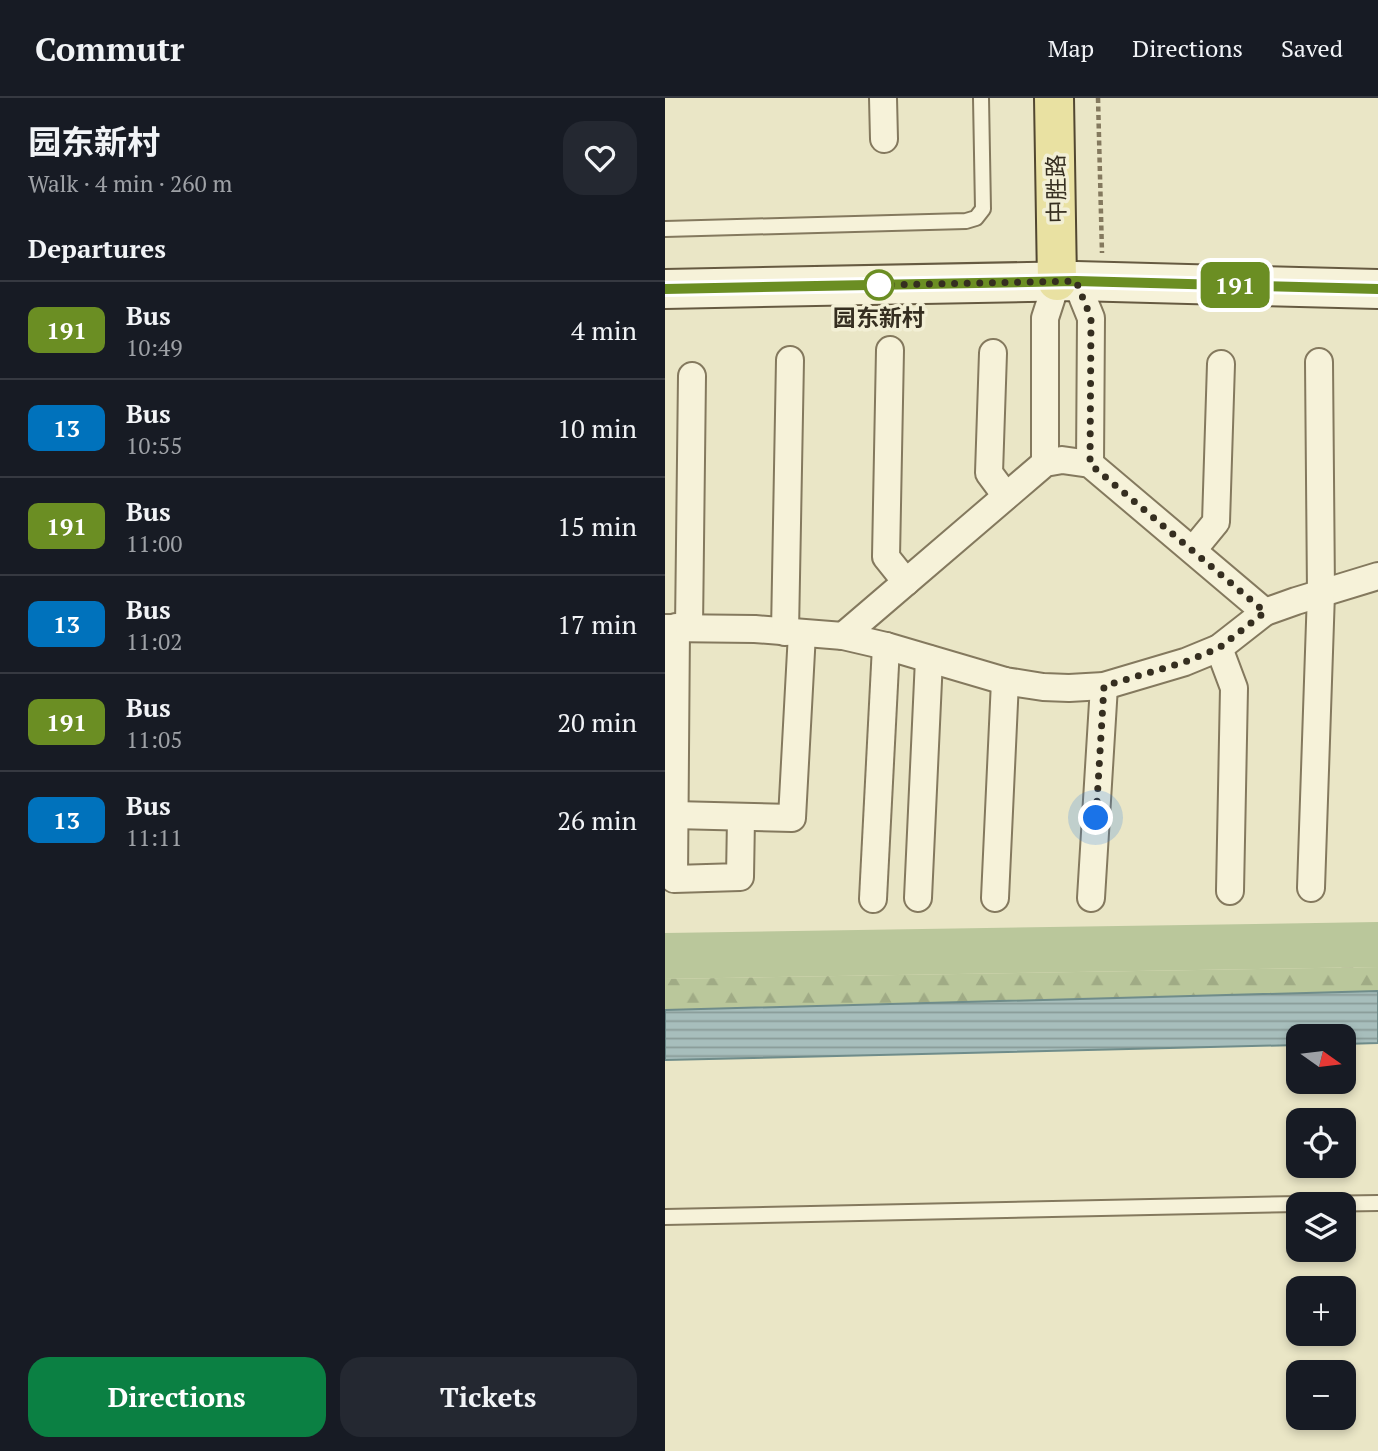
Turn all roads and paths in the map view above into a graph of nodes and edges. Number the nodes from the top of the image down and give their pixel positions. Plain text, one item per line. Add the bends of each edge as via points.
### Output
1 (883, 98) edge
2 (981, 98) edge
3 (1053, 98) edge
4 (1075, 98) edge
5 (1098, 98) edge
6 (884, 139) dead end
7 (665, 229) edge
8 (1078, 281) junction
9 (665, 289) edge
10 (1378, 289) edge
11 (890, 350) dead end
12 (993, 353) dead end
13 (790, 360) dead end
14 (1319, 362) dead end
15 (1221, 364) dead end
16 (692, 376) dead end
17 (1045, 463) junction
18 (1090, 464) junction
19 (1006, 496) junction
20 (1192, 550) junction
21 (1378, 576) edge
22 (906, 582) junction
23 (1321, 593) junction
24 (1265, 612) junction
25 (677, 628) edge
26 (793, 632) junction
27 (843, 636) junction
28 (886, 646) junction
29 (1219, 648) junction
30 (929, 659) junction
31 (1006, 681) junction
32 (1104, 686) junction
33 (674, 815) junction
34 (741, 818) junction
35 (1311, 888) dead end
36 (1230, 891) dead end
37 (918, 898) dead end
38 (995, 898) dead end
39 (1091, 898) dead end
40 (873, 900) dead end
41 (1356, 1203) edge
42 (1378, 1203) edge
43 (1286, 1204) edge
44 (665, 1217) edge

1 - 6 street
2 - 7 lane via 983,209 976,218
3 - 8 main road, 中胜路
4 - 8 main road, 中胜路
5 - 8 path
8 - 9 street
8 - 10 street
8 - 17 street via 1045,318
8 - 18 street via 1091,318
11 - 22 street via 886,556
12 - 19 street via 989,473
13 - 26 street
14 - 23 street
15 - 20 street via 1216,522
16 - 25 street
17 - 18 street
17 - 19 street
18 - 20 street
19 - 22 street
20 - 24 street
21 - 23 street
22 - 27 street
23 - 24 street
23 - 35 street
24 - 29 street
25 - 26 street
25 - 33 street
26 - 27 street
26 - 34 street via 792,818
27 - 28 street
28 - 30 street
28 - 40 street
29 - 32 street
29 - 36 street via 1234,688
30 - 31 street
30 - 37 street
31 - 32 street via 1056,688
31 - 38 street
32 - 39 street
33 - 34 street
33 - 34 street via 674,879 740,877
41 - 42 lane
43 - 44 lane

